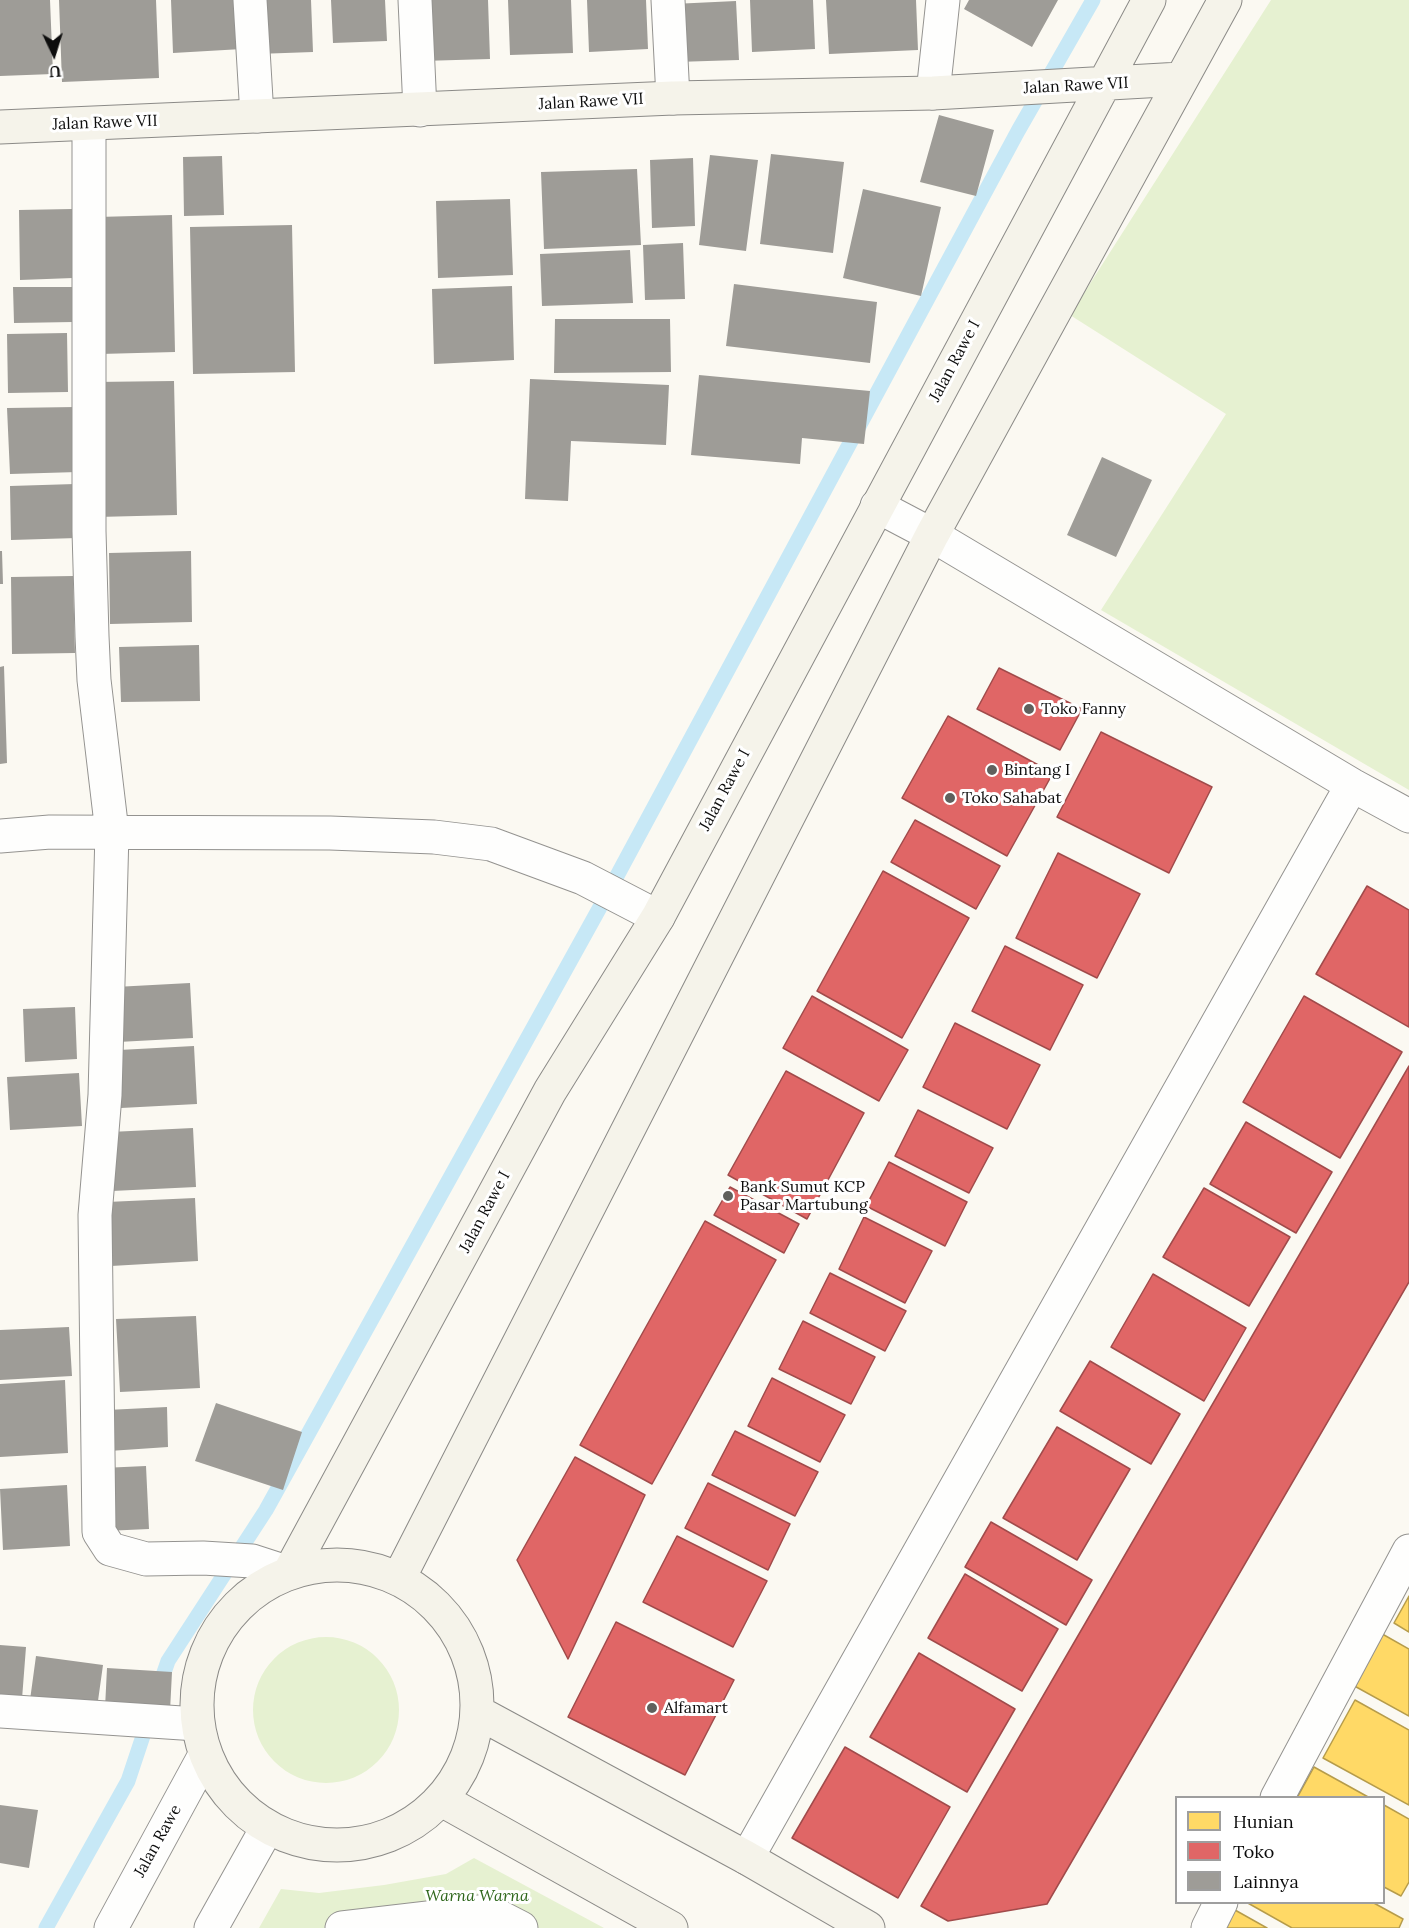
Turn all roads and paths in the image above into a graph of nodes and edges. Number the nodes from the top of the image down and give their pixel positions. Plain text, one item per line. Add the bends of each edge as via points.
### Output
1 (250, 0) edge
2 (415, 0) edge
3 (668, 0) edge
4 (944, 0) edge
5 (1149, 0) edge
6 (1225, 0) edge
7 (1181, 79) junction
8 (1103, 84) junction
9 (933, 93) junction
10 (673, 98) junction
11 (420, 110) junction
12 (257, 116) junction
13 (89, 124) junction
14 (0, 127) edge
15 (877, 506) junction
16 (932, 535) junction
17 (1352, 785) junction
18 (1409, 816) edge
19 (112, 832) junction
20 (0, 836) edge
21 (658, 917) junction
22 (1409, 1551) edge
23 (289, 1573) junction
24 (399, 1578) junction
25 (0, 1711) edge
26 (479, 1713) junction
27 (197, 1724) junction
28 (205, 1755) junction
29 (1278, 1796) edge
30 (442, 1800) junction
31 (267, 1828) junction
32 (747, 1858) junction
33 (1220, 1904) edge
34 (111, 1928) edge
35 (211, 1928) edge
36 (342, 1928) edge
37 (521, 1928) edge
38 (671, 1928) edge
39 (868, 1928) edge
40 (1208, 1928) edge

1 - 12 street
2 - 11 street
3 - 10 street
4 - 9 street
5 - 8 street, Jalan Rawe I
6 - 7 street
7 - 8 street, Jalan Rawe VII
7 - 16 street
8 - 9 street, Jalan Rawe VII
8 - 15 street, Jalan Rawe I
9 - 10 street, Jalan Rawe VII
10 - 11 street, Jalan Rawe VII
11 - 12 street, Jalan Rawe VII
12 - 13 street, Jalan Rawe VII
13 - 14 street, Jalan Rawe VII
13 - 19 street via 92,636
15 - 16 street
15 - 21 street, Jalan Rawe I
16 - 17 street
16 - 24 street
17 - 18 street
17 - 32 street
19 - 20 street
19 - 21 street via 330,833 434,837 491,844 590,881
19 - 23 street via 105,1095 95,1215 99,1532 110,1549 146,1559 240,1561
21 - 23 street, Jalan Rawe I via 550,1091
22 - 29 street
23 - 24 street via 345,1564
23 - 27 street via 247,1597 223,1623 206,1654 196,1689
24 - 26 street via 433,1602 460,1634 475,1672
25 - 27 street
26 - 30 street via 468,1760
26 - 32 street
27 - 28 street
28 - 31 street via 230,1797
28 - 34 street, Jalan Rawe
30 - 31 street via 405,1829 359,1845 312,1844
30 - 38 street
31 - 35 street
32 - 39 street
33 - 40 street
36 - 37 street via 488,1911

